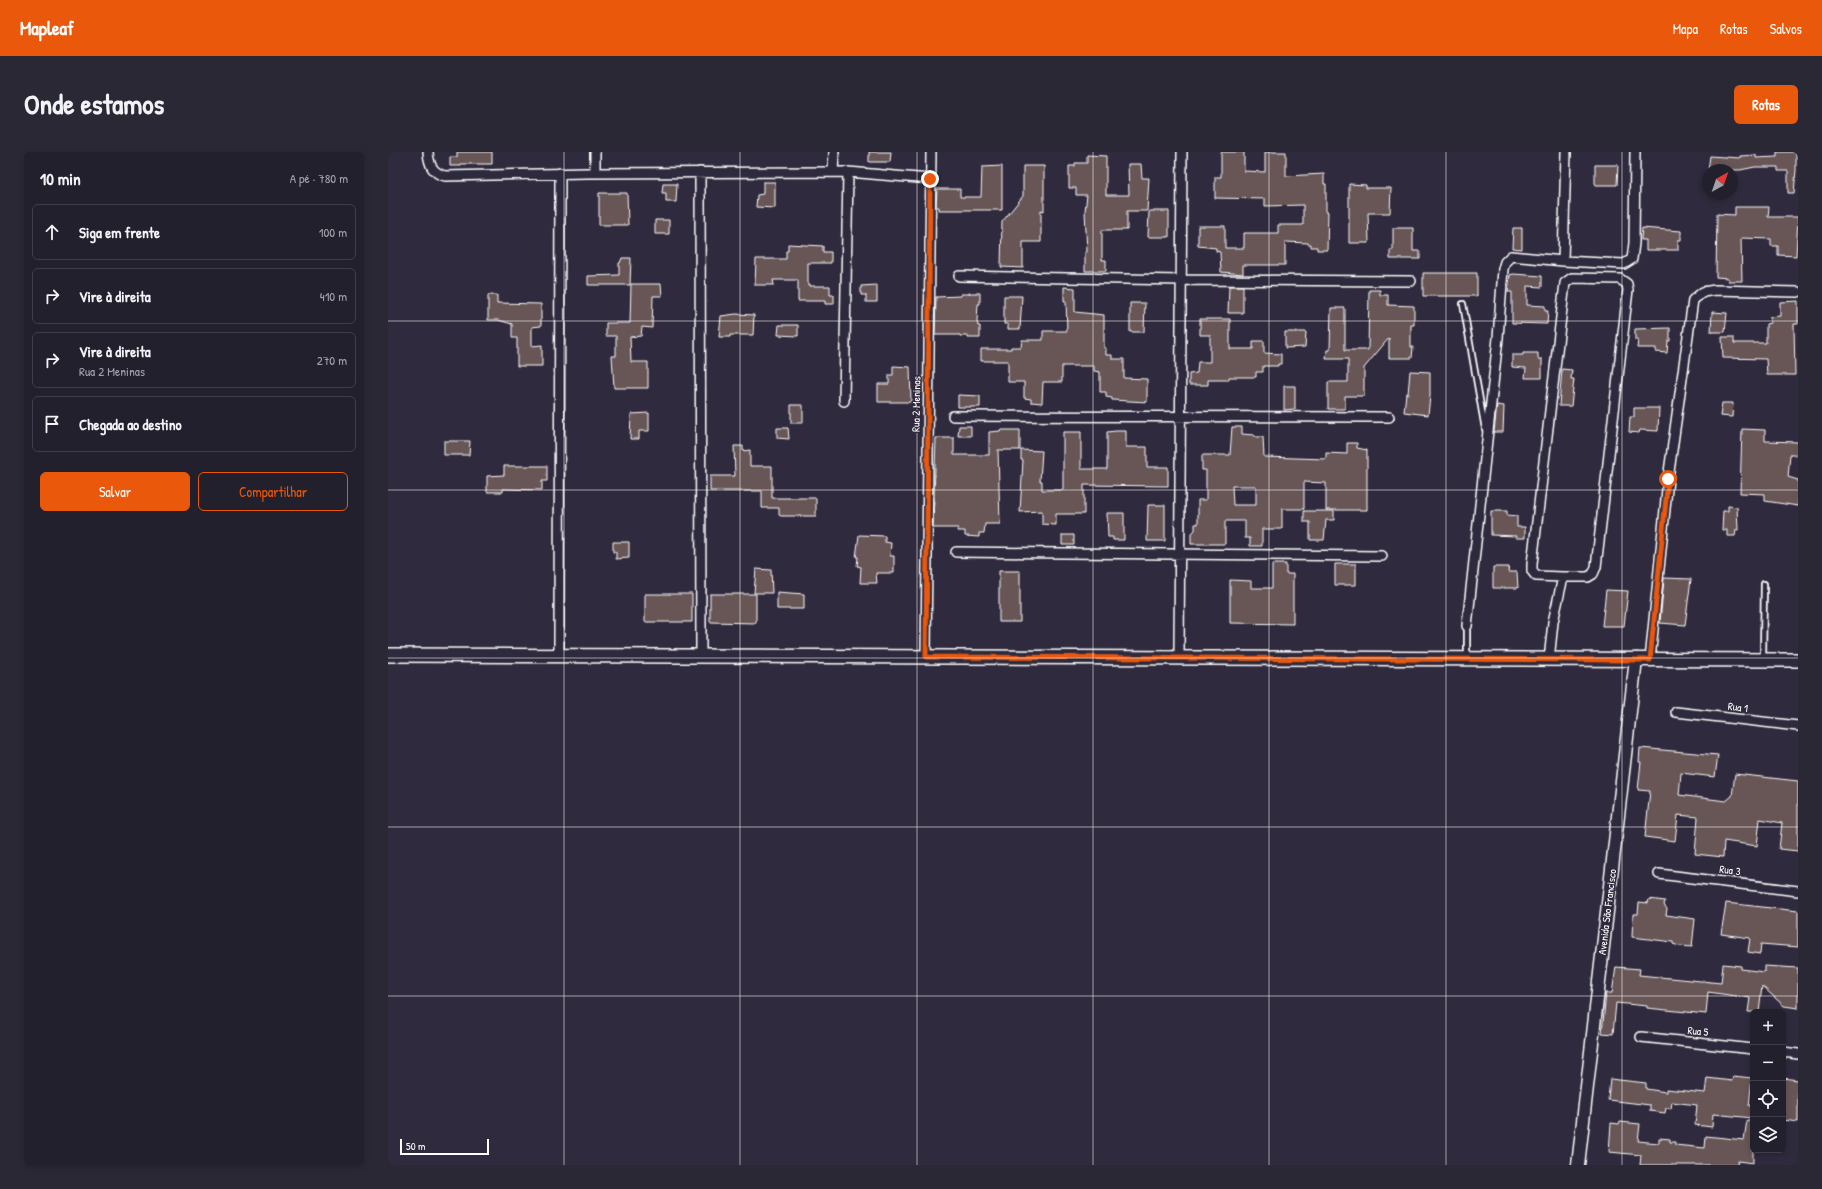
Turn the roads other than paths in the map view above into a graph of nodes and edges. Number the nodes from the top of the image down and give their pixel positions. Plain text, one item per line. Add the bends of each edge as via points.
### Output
1 (428, 152) edge
2 (595, 152) edge
3 (834, 152) edge
4 (930, 152) edge
5 (1182, 152) edge
6 (1566, 152) edge
7 (1635, 152) edge
8 (700, 172) junction
9 (834, 172) junction
10 (848, 172) junction
11 (560, 173) junction
12 (596, 173) junction
13 (930, 179) junction
14 (1563, 261) junction
15 (959, 276) dead end
16 (1181, 280) junction
17 (1411, 281) dead end
18 (1798, 292) edge
19 (1463, 304) dead end
20 (844, 401) dead end
21 (953, 416) dead end
22 (1180, 417) junction
23 (1389, 417) dead end
24 (1487, 437) junction
25 (956, 552) dead end
26 (1180, 554) junction
27 (1382, 556) dead end
28 (1563, 577) junction
29 (1764, 584) dead end
30 (1467, 626) joint
31 (388, 655) edge
32 (559, 655) junction
33 (701, 656) junction
34 (926, 657) junction
35 (1179, 657) junction
36 (1466, 659) junction
37 (1548, 660) junction
38 (1636, 660) junction
39 (1650, 660) junction
40 (1763, 660) junction
41 (1798, 660) edge
42 (1676, 712) dead end
43 (1798, 726) edge
44 (1659, 874) dead end
45 (1798, 890) edge
46 (1641, 1037) dead end
47 (1750, 1049) edge
48 (1786, 1052) edge
49 (1798, 1054) edge
50 (1578, 1165) edge

1 - 11 street via 433,170 445,176
2 - 12 street
3 - 9 street
4 - 13 street, Rua 2 Meninas
5 - 16 street
6 - 14 street
7 - 14 street via 1632,259 1624,264
8 - 9 street
8 - 12 street
8 - 33 street
9 - 10 street
10 - 13 street
10 - 20 street
11 - 12 street
11 - 32 street
13 - 34 street, Rua 2 Meninas
14 - 24 street via 1512,256 1505,262
15 - 16 street
16 - 17 street
16 - 22 street
18 - 39 street via 1715,290 1703,292 1693,300 1668,479
19 - 24 lane
21 - 22 street
22 - 23 street
22 - 26 street
24 - 30 street
25 - 26 street
26 - 27 street
26 - 35 street
28 - 28 street via 1588,577 1593,574 1596,567 1628,290 1627,284 1620,279 1572,278 1565,283 1532,564 1532,571 1536,576
28 - 37 street
29 - 40 lane
30 - 36 lane
31 - 32 main road
32 - 33 main road
33 - 34 main road
34 - 35 main road
35 - 36 main road
36 - 37 main road
37 - 38 main road
38 - 39 main road
38 - 50 street, Avenida São Francisco
39 - 40 main road
40 - 41 main road
42 - 43 street, Rua 1
44 - 45 street, Rua 3
46 - 47 street, Rua 5
48 - 49 street

